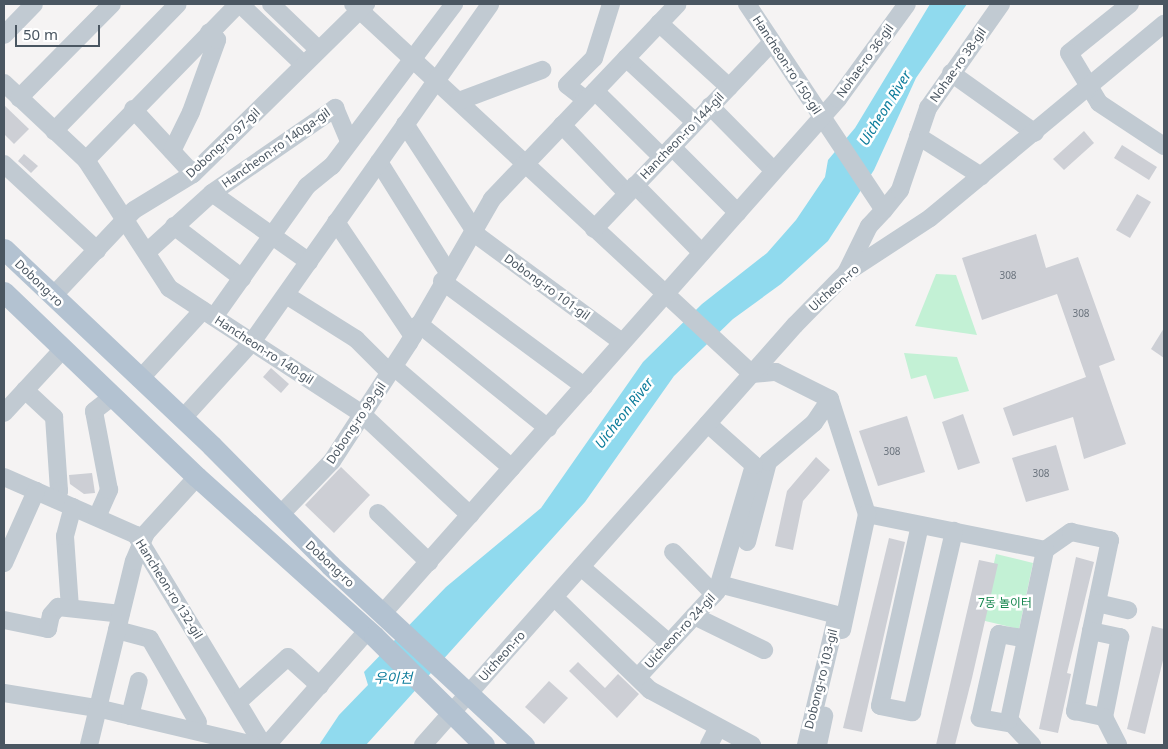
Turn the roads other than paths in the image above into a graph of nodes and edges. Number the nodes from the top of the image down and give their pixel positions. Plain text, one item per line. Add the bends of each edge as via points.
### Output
1 (34, 4) edge
2 (112, 4) edge
3 (178, 4) edge
4 (239, 4) edge
5 (271, 4) edge
6 (454, 4) edge
7 (490, 4) edge
8 (611, 4) edge
9 (678, 4) edge
10 (747, 4) edge
11 (907, 4) edge
12 (1001, 4) edge
13 (1130, 4) edge
14 (359, 6) edge
15 (659, 23) junction
16 (1164, 24) edge
17 (209, 32) junction
18 (4, 35) edge
19 (771, 42) junction
20 (318, 49) junction
21 (413, 57) junction
22 (626, 58) junction
23 (304, 64) junction
24 (542, 70) dead end
25 (950, 73) junction
26 (436, 80) junction
27 (4, 83) edge
28 (729, 87) junction
29 (1088, 88) junction
30 (590, 95) junction
31 (19, 98) junction
32 (460, 102) junction
33 (710, 106) junction
34 (133, 109) junction
35 (695, 122) junction
36 (824, 122) junction
37 (405, 124) junction
38 (562, 124) junction
39 (54, 130) junction
40 (1035, 132) junction
41 (918, 136) junction
42 (349, 141) junction
43 (1164, 146) edge
44 (172, 151) junction
45 (667, 152) junction
46 (86, 160) junction
47 (379, 162) junction
48 (526, 162) junction
49 (4, 164) edge
50 (774, 171) junction
51 (194, 174) junction
52 (981, 176) junction
53 (631, 189) junction
54 (212, 193) junction
55 (883, 208) junction
56 (738, 213) junction
57 (126, 219) junction
58 (336, 222) junction
59 (174, 226) junction
60 (474, 229) junction
61 (594, 229) junction
62 (272, 237) junction
63 (4, 249) edge
64 (96, 250) junction
65 (147, 252) junction
66 (702, 253) junction
67 (309, 262) junction
68 (846, 273) junction
69 (445, 276) junction
70 (242, 278) junction
71 (4, 292) edge
72 (286, 295) junction
73 (663, 295) junction
74 (53, 296) junction
75 (208, 313) junction
76 (416, 330) junction
77 (252, 342) junction
78 (622, 342) junction
79 (63, 349) junction
80 (392, 370) junction
81 (752, 374) junction
82 (140, 378) junction
83 (584, 386) junction
84 (25, 390) junction
85 (113, 396) junction
86 (830, 399) junction
87 (6, 405) edge
88 (362, 414) junction
89 (182, 418) junction
90 (708, 424) junction
91 (548, 428) junction
92 (512, 468) junction
93 (4, 477) edge
94 (197, 477) junction
95 (36, 491) junction
96 (56, 499) junction
97 (73, 507) junction
98 (378, 513) dead end
99 (867, 514) junction
100 (280, 515) junction
101 (470, 515) junction
102 (97, 517) junction
103 (920, 525) junction
104 (954, 531) junction
105 (141, 542) junction
106 (748, 542) dead end
107 (1045, 550) junction
108 (672, 552) dead end
109 (429, 562) junction
110 (4, 563) edge
111 (582, 566) junction
112 (717, 589) junction
113 (554, 597) junction
114 (1097, 603) junction
115 (70, 608) junction
116 (1128, 610) dead end
117 (386, 616) junction
118 (694, 616) junction
119 (4, 620) edge
120 (119, 622) junction
121 (1092, 631) junction
122 (371, 633) junction
123 (1026, 639) junction
124 (669, 643) junction
125 (764, 650) dead end
126 (638, 677) junction
127 (139, 681) dead end
128 (320, 686) junction
129 (464, 686) junction
130 (4, 693) edge
131 (238, 702) junction
132 (98, 708) junction
133 (446, 708) junction
134 (130, 716) junction
135 (1104, 717) junction
136 (198, 722) dead end
137 (1013, 724) junction
138 (718, 727) junction
139 (89, 745) edge
140 (253, 745) edge
141 (265, 745) edge
142 (423, 745) edge
143 (484, 745) edge
144 (524, 745) edge
145 (709, 745) edge
146 (752, 745) edge
147 (806, 745) edge
148 (818, 745) edge
149 (1032, 745) edge
150 (1118, 745) edge

1 - 18 street
2 - 31 street
3 - 39 street
4 - 17 street
4 - 23 street
5 - 20 street
6 - 21 street
7 - 26 street
8 - 30 street via 594,58 567,86
9 - 15 street, Dobong-ro 99-gil
10 - 19 street, Hancheon-ro 150-gil
11 - 36 street, Nohae-ro 36-gil
12 - 25 street, Nohae-ro 38-gil
13 - 29 street via 1069,54 1086,77
14 - 20 street, Dobong-ro 97-gil
14 - 21 street
15 - 22 street, Dobong-ro 99-gil
15 - 28 street
16 - 29 street, Uicheon-ro
17 - 34 street
17 - 44 street via 217,40 191,112
19 - 28 street, Hancheon-ro 144-gil
19 - 36 street, Hancheon-ro 150-gil
20 - 23 street, Dobong-ro 97-gil
21 - 26 street
21 - 42 street
22 - 30 street, Dobong-ro 99-gil
22 - 35 street
23 - 51 street, Dobong-ro 97-gil
24 - 32 street
25 - 40 street
25 - 41 street, Nohae-ro 38-gil via 928,108
26 - 32 street
26 - 37 street
27 - 31 street, Hancheon-ro 140-gil
28 - 33 street, Hancheon-ro 144-gil
29 - 40 street, Uicheon-ro
29 - 43 street via 1099,103
30 - 38 street, Dobong-ro 99-gil
30 - 45 street
31 - 39 street, Hancheon-ro 140-gil
32 - 48 street
33 - 35 street, Hancheon-ro 144-gil
33 - 50 street
34 - 44 street
34 - 46 street
35 - 45 street, Hancheon-ro 144-gil
36 - 50 street
36 - 55 street, Hancheon-ro 150-gil
37 - 47 street
37 - 60 street
38 - 48 street, Dobong-ro 99-gil
38 - 53 street
39 - 46 street, Hancheon-ro 140-gil
40 - 52 street, Uicheon-ro
41 - 52 street
41 - 55 street, Nohae-ro 38-gil via 900,190
42 - 54 street, Hancheon-ro 140ga-gil via 335,108
42 - 62 street via 332,166 307,186
44 - 51 street
45 - 53 street, Hancheon-ro 144-gil
45 - 56 street
46 - 57 street, Hancheon-ro 140-gil
47 - 58 street
47 - 69 street
48 - 60 street, Dobong-ro 99-gil via 492,199
48 - 61 street
49 - 64 street
50 - 56 street
51 - 57 street, Dobong-ro 97-gil via 134,210
52 - 68 street, Uicheon-ro via 930,218
53 - 61 street, Hancheon-ro 144-gil
53 - 66 street
54 - 59 street, Hancheon-ro 140ga-gil
54 - 62 street, Hancheon-ro 140ga-gil
55 - 68 street
56 - 66 street
57 - 64 street, Dobong-ro 97-gil
57 - 65 street, Hancheon-ro 140-gil
58 - 67 street
58 - 76 street
59 - 65 street, Hancheon-ro 140ga-gil
59 - 70 street
60 - 69 street, Dobong-ro 99-gil
60 - 78 street, Dobong-ro 101-gil via 478,236
61 - 73 street
62 - 67 street
62 - 70 street
63 - 74 main road, Dobong-ro
64 - 74 street, Dobong-ro 97-gil
65 - 75 street, Hancheon-ro 140-gil via 169,288
66 - 73 street
67 - 72 street
68 - 81 street, Uicheon-ro
69 - 76 street, Dobong-ro 99-gil
69 - 83 street
70 - 75 street
71 - 79 main road, Dobong-ro
72 - 77 street
72 - 80 street, Dobong-ro 99-gil via 356,339
73 - 78 street
73 - 81 street
74 - 82 main road, Dobong-ro
75 - 77 street, Hancheon-ro 140-gil
75 - 82 street
76 - 80 street, Dobong-ro 99-gil
76 - 91 street
77 - 88 street, Hancheon-ro 140-gil
77 - 89 street
78 - 83 street
79 - 84 street
79 - 85 main road, Dobong-ro
80 - 88 street, Dobong-ro 99-gil
80 - 92 street
81 - 86 street via 776,372
81 - 90 street, Uicheon-ro
82 - 89 main road, Dobong-ro
83 - 91 street
84 - 87 street
84 - 96 street via 54,417 59,491
85 - 94 main road, Dobong-ro
85 - 102 street via 94,411 109,490
86 - 99 street
86 - 106 street via 814,423 768,462
88 - 100 street, Dobong-ro 99-gil via 332,461
88 - 101 street, Hancheon-ro 140-gil
89 - 100 main road, Dobong-ro
90 - 111 street, Uicheon-ro
90 - 112 street via 754,465
91 - 92 street
92 - 101 street
93 - 95 street, Hancheon-ro 132-gil
94 - 105 street
94 - 122 main road, Dobong-ro
95 - 96 street, Hancheon-ro 132-gil
95 - 110 street
96 - 97 street, Hancheon-ro 132-gil
97 - 102 street, Hancheon-ro 132-gil
97 - 115 street via 65,536
98 - 109 street
99 - 103 street
99 - 148 street
100 - 117 main road, Dobong-ro
101 - 109 street
102 - 105 street, Hancheon-ro 132-gil via 136,535
103 - 104 street
103 - 104 street via 880,706 912,712
104 - 107 street
105 - 120 street
105 - 131 street, Hancheon-ro 132-gil
107 - 114 street via 1071,532 1110,540
107 - 123 street
108 - 112 street
109 - 117 street
111 - 113 street, Uicheon-ro
111 - 124 street
112 - 118 street, Uicheon-ro 24-gil
112 - 147 street, Dobong-ro 103-gil via 837,615
113 - 126 street, Uicheon-ro 24-gil
113 - 129 street, Uicheon-ro
114 - 116 street
114 - 121 street
115 - 119 street via 58,607 48,629
115 - 120 street
117 - 129 main road, Dobong-ro
118 - 124 street, Uicheon-ro 24-gil
118 - 125 street
120 - 132 street
120 - 136 street via 150,640
121 - 135 street via 1120,637
121 - 135 street via 1075,711
122 - 128 street
122 - 133 main road, Dobong-ro
123 - 137 street via 1009,720
123 - 137 street via 999,634 980,718
124 - 126 street, Uicheon-ro 24-gil
126 - 138 street, Uicheon-ro 24-gil via 650,690
127 - 134 street
128 - 131 street via 288,657
128 - 141 street
129 - 133 street, Uicheon-ro
129 - 144 main road, Dobong-ro
130 - 132 street
131 - 141 street, Hancheon-ro 132-gil
132 - 134 street
132 - 139 street
133 - 142 street, Uicheon-ro
133 - 143 main road
134 - 140 street
135 - 150 street
137 - 149 street
138 - 145 street
138 - 146 street, Uicheon-ro 24-gil

